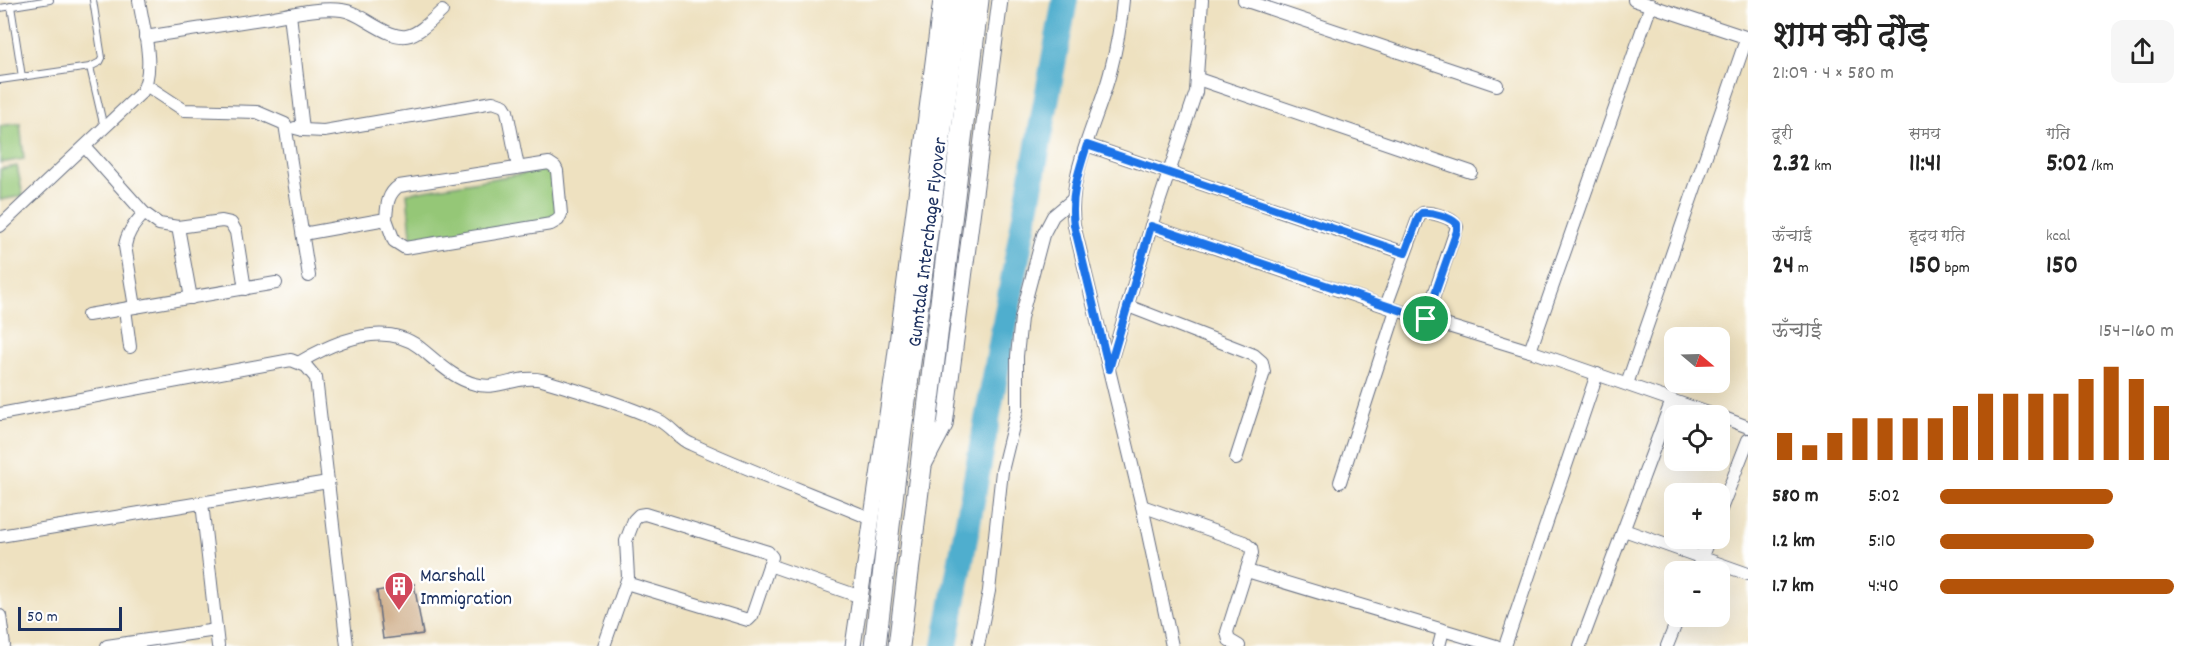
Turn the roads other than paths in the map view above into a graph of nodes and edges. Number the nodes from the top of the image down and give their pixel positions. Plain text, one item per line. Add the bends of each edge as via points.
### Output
1 (50, 0) edge
2 (93, 0) edge
3 (139, 0) edge
4 (941, 0) edge
5 (958, 0) edge
6 (978, 0) edge
7 (1000, 0) edge
8 (1123, 0) edge
9 (1202, 0) edge
10 (1244, 0) edge
11 (1634, 0) edge
12 (1651, 5) junction
13 (11, 6) junction
14 (0, 8) edge
15 (442, 11) dead end
16 (290, 14) junction
17 (145, 37) junction
18 (1747, 37) edge
19 (90, 67) junction
20 (22, 77) junction
21 (1198, 79) junction
22 (0, 80) edge
23 (146, 85) junction
24 (1497, 85) dead end
25 (285, 124) junction
26 (104, 129) junction
27 (303, 130) junction
28 (1087, 145) junction
29 (85, 147) junction
30 (518, 167) junction
31 (1471, 172) dead end
32 (1169, 173) junction
33 (1072, 200) junction
34 (144, 213) junction
35 (387, 219) junction
36 (0, 226) edge
37 (1151, 226) junction
38 (178, 227) junction
39 (303, 234) junction
40 (1405, 253) junction
41 (309, 276) dead end
42 (276, 283) dead end
43 (245, 289) junction
44 (191, 298) junction
45 (1128, 306) junction
46 (130, 308) junction
47 (1391, 308) junction
48 (88, 315) dead end
49 (1426, 319) junction
50 (130, 347) dead end
51 (1530, 351) junction
52 (300, 362) junction
53 (1109, 369) junction
54 (1598, 374) junction
55 (1627, 384) junction
56 (1672, 400) junction
57 (1686, 405) edge
58 (0, 414) edge
59 (1730, 420) edge
60 (1748, 426) edge
61 (1748, 440) edge
62 (1236, 459) dead end
63 (1744, 463) edge
64 (921, 471) junction
65 (327, 482) junction
66 (886, 482) junction
67 (1340, 482) dead end
68 (1730, 492) edge
69 (202, 503) junction
70 (1142, 506) junction
71 (872, 519) junction
72 (1624, 530) junction
73 (0, 536) edge
74 (1705, 549) edge
75 (1701, 558) junction
76 (1700, 561) edge
77 (769, 565) junction
78 (1246, 571) junction
79 (1748, 574) edge
80 (626, 583) junction
81 (861, 597) junction
82 (0, 616) edge
83 (1675, 627) edge
84 (216, 630) junction
85 (1443, 630) junction
86 (4, 646) edge
87 (107, 646) edge
88 (218, 646) edge
89 (347, 646) edge
90 (604, 646) edge
91 (853, 646) edge
92 (875, 646) edge
93 (899, 646) edge
94 (978, 646) edge
95 (1172, 646) edge
96 (1239, 646) edge
97 (1438, 646) edge
98 (1496, 646) edge
99 (1505, 646) edge
100 (1580, 646) edge
101 (1667, 646) edge

1 - 13 lane
2 - 19 lane via 102,58
3 - 17 street
4 - 66 street via 893,374
5 - 66 highway, Gumtala Interchage Flyover via 901,432
6 - 64 highway, Gumtala Interchage Flyover
7 - 64 street via 945,425
8 - 28 street via 1110,73
9 - 21 street
10 - 24 street
11 - 12 street
12 - 18 street
12 - 51 street
13 - 14 lane
13 - 20 lane
15 - 16 street via 423,29 406,36 387,33 343,10
16 - 17 street
16 - 27 street
17 - 23 street via 149,64
18 - 55 street
19 - 20 lane
19 - 26 lane
20 - 22 lane
21 - 31 street
21 - 32 street
23 - 25 street via 184,110 257,112
23 - 26 street
25 - 27 street
25 - 39 street
26 - 29 street
27 - 30 street via 324,130 493,102 507,111
28 - 32 street
28 - 33 street
29 - 34 street
29 - 36 street
30 - 35 street via 399,186 389,198
30 - 35 street via 549,163 555,167 561,214 555,223 405,248 394,241
32 - 37 street
32 - 40 street
33 - 53 street via 1074,225
33 - 94 street via 1058,211 1043,235 1021,318 1017,410 1002,471 989,591
34 - 38 street via 159,224
34 - 46 street via 128,234 125,246
35 - 39 street
37 - 45 street
37 - 47 street
38 - 43 street via 222,221 234,226
38 - 44 street
39 - 41 street
40 - 47 street
40 - 49 street via 1422,213 1457,224
42 - 43 street
43 - 44 street
44 - 46 street
45 - 53 street
45 - 62 street via 1254,355 1263,362 1264,372
46 - 48 street
46 - 50 street
47 - 49 street
47 - 67 street
49 - 51 street
51 - 54 street
52 - 58 street via 291,360
52 - 65 street via 316,378
52 - 71 street via 351,339 399,336 462,380 488,386 526,378 572,389 660,421 688,444
53 - 70 street
54 - 55 street
54 - 99 street
55 - 56 street
56 - 57 street
56 - 72 street
59 - 60 street
61 - 63 street
63 - 68 street
64 - 93 highway, Gumtala Interchage Flyover
65 - 69 street
65 - 89 street
66 - 71 street
66 - 92 highway, Gumtala Interchage Flyover
69 - 73 street
69 - 84 street
70 - 78 street via 1244,543 1252,553
70 - 95 street
71 - 81 street
72 - 75 street
72 - 100 street
74 - 75 street
75 - 76 street
75 - 79 street
77 - 80 street via 752,616 747,620
77 - 80 street via 772,557 768,552 642,514 634,520 626,541
77 - 81 street
78 - 85 street
78 - 96 street via 1227,632 1229,640
80 - 90 street
81 - 91 street
82 - 86 street
83 - 101 street
84 - 87 street
84 - 88 street
85 - 97 street
85 - 98 street

